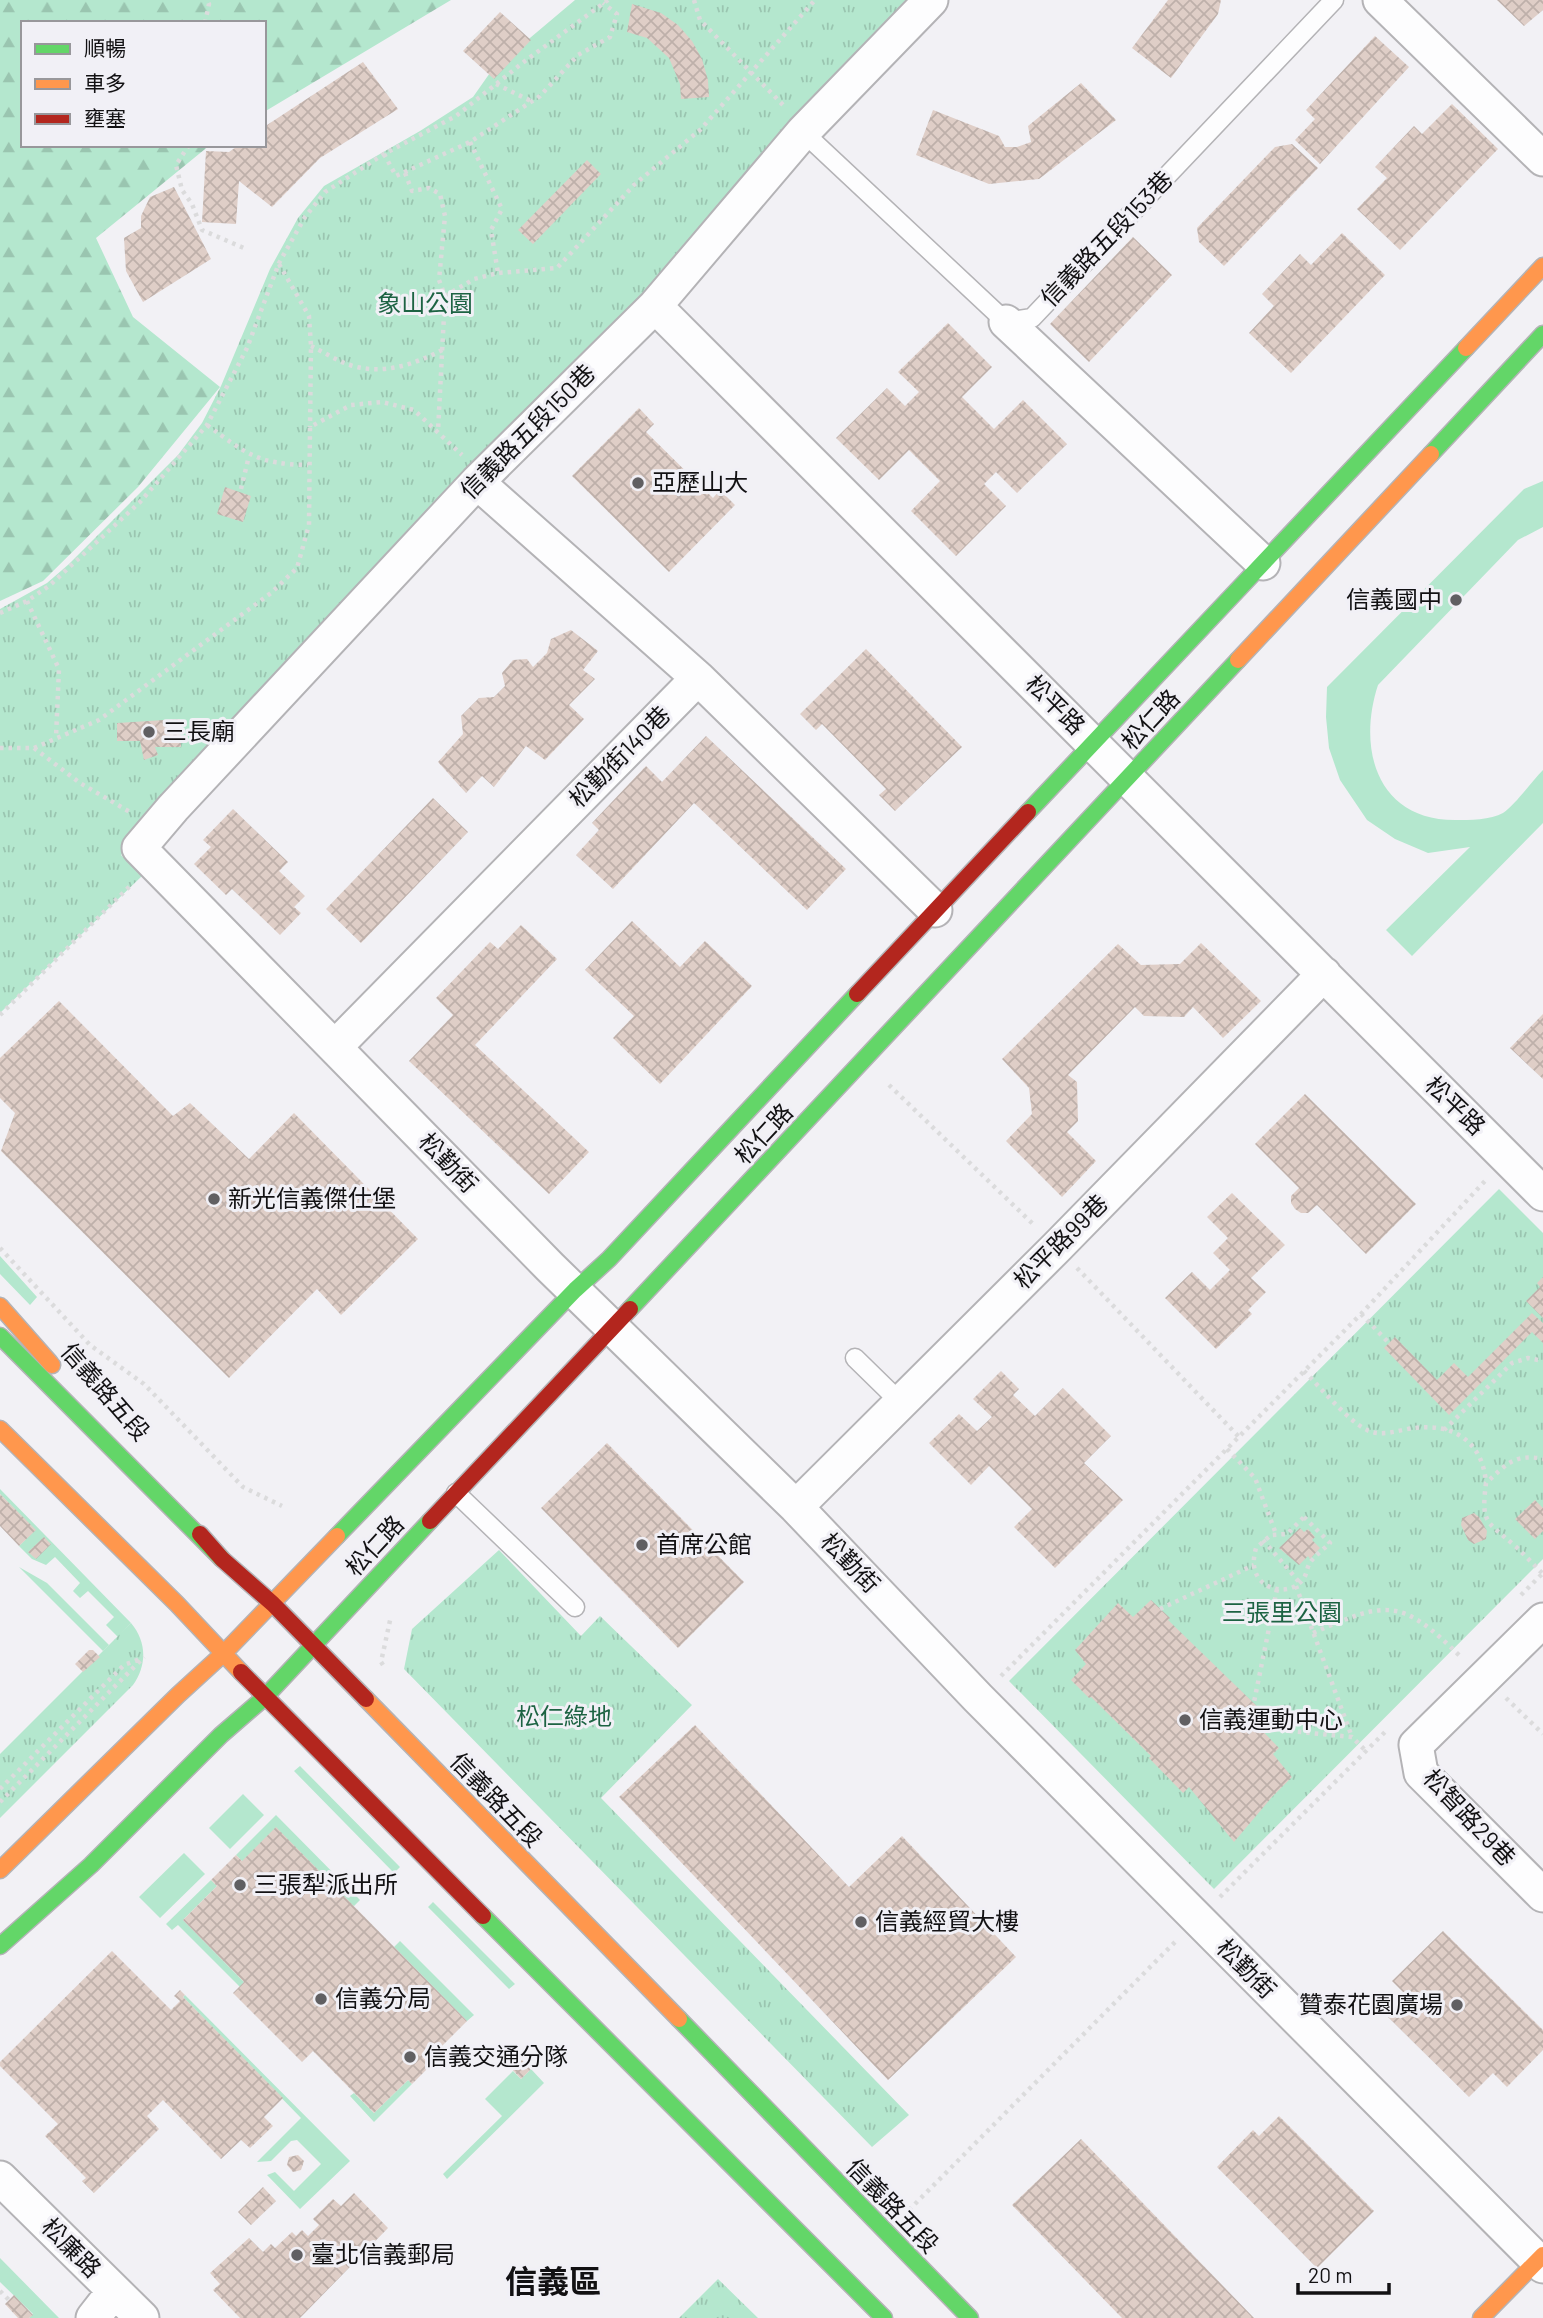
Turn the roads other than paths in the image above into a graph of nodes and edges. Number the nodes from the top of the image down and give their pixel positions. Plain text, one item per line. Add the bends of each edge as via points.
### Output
1 (931, 0) edge
2 (1334, 0) edge
3 (1380, 0) edge
4 (803, 132) junction
5 (1543, 159) edge
6 (1543, 266) edge
7 (655, 306) junction
8 (1006, 322) junction
9 (1543, 334) edge
10 (477, 482) junction
11 (1262, 563) junction
12 (698, 678) junction
13 (1092, 743) junction
14 (1128, 778) junction
15 (154, 863) joint
16 (935, 910) junction
17 (1324, 974) junction
18 (335, 1047) junction
19 (1543, 1194) edge
20 (575, 1290) junction
21 (0, 1306) edge
22 (611, 1327) junction
23 (0, 1336) edge
24 (855, 1358) dead end
25 (900, 1402) junction
26 (0, 1429) edge
27 (456, 1493) junction
28 (796, 1507) junction
29 (222, 1559) junction
30 (273, 1604) junction
31 (575, 1607) dead end
32 (1543, 1620) edge
33 (313, 1645) junction
34 (224, 1653) junction
35 (264, 1697) junction
36 (0, 1870) edge
37 (1543, 1895) edge
38 (0, 1946) edge
39 (0, 2178) edge
40 (1541, 2261) edge
41 (114, 2291) junction
42 (93, 2318) edge
43 (142, 2318) edge
44 (884, 2318) edge
45 (970, 2318) edge
46 (1481, 2318) edge

1 - 4 street, 信義路五段150巷
2 - 8 lane, 信義路五段153巷 via 1032,318
3 - 5 street
4 - 7 street, 信義路五段150巷
4 - 8 lane
6 - 11 main road, 松仁路
7 - 10 street, 信義路五段150巷
7 - 13 street, 松平路
8 - 11 street
9 - 14 main road, 松仁路
10 - 12 street
10 - 15 street, 信義路五段150巷 via 139,848
11 - 13 main road, 松仁路
12 - 16 street
12 - 18 street, 松勤街140巷
13 - 14 street, 松平路
13 - 16 main road, 松仁路
14 - 17 street, 松平路
14 - 22 main road, 松仁路
15 - 18 street, 松勤街
16 - 20 main road, 松仁路
17 - 19 street, 松平路
17 - 25 street, 松平路99巷
18 - 20 street, 松勤街
20 - 22 street, 松勤街
20 - 30 main road, 松仁路
21 - 29 main road, 信義路五段
22 - 27 main road, 松仁路
22 - 28 street, 松勤街
23 - 29 main road
24 - 25 lane
25 - 28 street, 松平路99巷
26 - 34 main road
27 - 31 lane
27 - 33 main road, 松仁路
28 - 40 street, 松勤街 via 1197,1920
29 - 30 main road, 信義路五段
30 - 33 main road, 信義路五段
30 - 34 main road, 松仁路
32 - 37 street, 松智路29巷 via 1416,1745 1421,1773
33 - 35 main road, 松仁路
33 - 45 main road, 信義路五段
34 - 35 main road
34 - 36 main road, 松仁路
35 - 38 main road, 松仁路 via 91,1865
35 - 44 main road
39 - 41 street, 松廉路
40 - 46 main road
41 - 42 street
41 - 43 street, 松廉路

